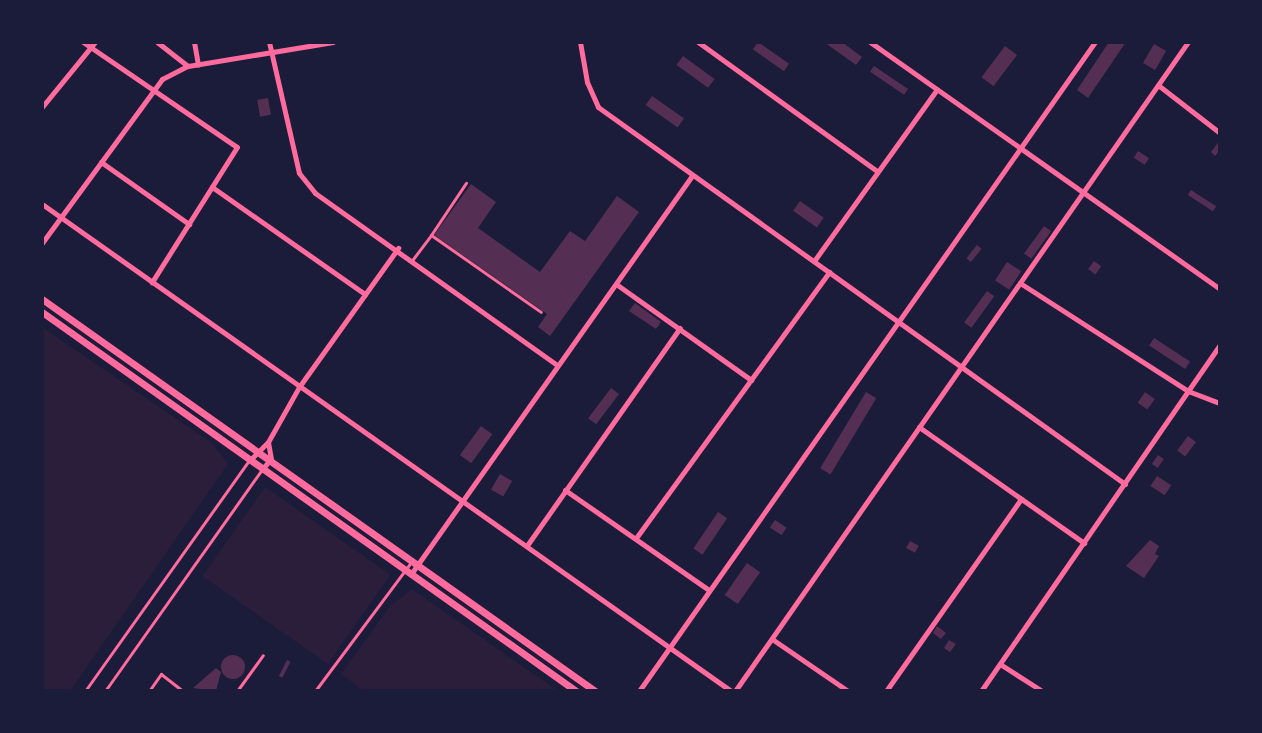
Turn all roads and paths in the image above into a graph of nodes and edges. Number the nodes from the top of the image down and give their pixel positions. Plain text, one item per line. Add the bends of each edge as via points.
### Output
1 (83, 42) edge
2 (157, 42) edge
3 (194, 42) edge
4 (269, 42) edge
5 (333, 42) edge
6 (580, 42) edge
7 (698, 42) edge
8 (870, 42) edge
9 (1095, 42) edge
10 (1188, 42) edge
11 (93, 45) edge
12 (271, 52) junction
13 (198, 65) junction
14 (188, 66) junction
15 (1158, 85) junction
16 (155, 87) junction
17 (937, 89) junction
18 (42, 107) edge
19 (1220, 133) edge
20 (1021, 148) junction
21 (101, 162) junction
22 (877, 171) junction
23 (692, 175) junction
24 (466, 183) dead end
25 (212, 187) junction
26 (1083, 192) junction
27 (42, 204) edge
28 (62, 218) junction
29 (189, 224) junction
30 (431, 235) junction
31 (42, 243) edge
32 (398, 248) junction
33 (413, 259) junction
34 (814, 261) junction
35 (829, 272) junction
36 (152, 282) junction
37 (1020, 283) junction
38 (616, 284) junction
39 (1220, 289) edge
40 (366, 294) junction
41 (42, 299) edge
42 (42, 312) edge
43 (541, 312) dead end
44 (899, 322) junction
45 (680, 328) junction
46 (1220, 345) edge
47 (556, 364) junction
48 (961, 367) junction
49 (751, 380) junction
50 (299, 387) junction
51 (1188, 391) junction
52 (1220, 403) edge
53 (919, 427) junction
54 (268, 442) junction
55 (256, 450) junction
56 (271, 459) junction
57 (249, 460) junction
58 (262, 469) junction
59 (1125, 484) junction
60 (565, 490) junction
61 (1021, 499) junction
62 (463, 500) junction
63 (636, 538) junction
64 (1084, 543) junction
65 (528, 544) junction
66 (414, 563) junction
67 (408, 572) junction
68 (709, 590) junction
69 (772, 639) junction
70 (669, 646) junction
71 (263, 655) dead end
72 (1000, 664) junction
73 (85, 691) edge
74 (105, 691) edge
75 (149, 691) edge
76 (183, 691) edge
77 (237, 691) edge
78 (315, 691) edge
79 (576, 691) edge
80 (595, 691) edge
81 (639, 691) edge
82 (733, 691) edge
83 (848, 691) edge
84 (886, 691) edge
85 (981, 691) edge
86 (1042, 691) edge

1 - 11 street
2 - 14 street
3 - 13 street
4 - 12 street
5 - 12 street
6 - 23 street via 598,107
7 - 22 street
8 - 17 street
9 - 20 street
10 - 15 street
11 - 16 street
11 - 18 street
12 - 13 street
12 - 32 street via 299,173 315,193
13 - 14 street
14 - 16 street
15 - 19 street
15 - 26 street
16 - 21 street
16 - 25 street via 237,147
17 - 20 street
17 - 22 street
20 - 26 street
20 - 44 street
21 - 28 street
21 - 29 street
22 - 34 street
23 - 34 street
23 - 38 street
24 - 30 lane
25 - 29 street
25 - 40 street
26 - 37 street
26 - 39 street
27 - 28 street
28 - 31 street
28 - 36 street
29 - 36 street
30 - 33 lane
30 - 43 lane
32 - 33 street
32 - 40 street
33 - 47 street
34 - 35 street
35 - 44 street
35 - 49 street
36 - 50 street
37 - 48 street
37 - 51 street
38 - 45 street
38 - 47 street
40 - 50 street
41 - 55 street
42 - 57 street
44 - 48 street
44 - 68 street
45 - 49 street
45 - 60 street
46 - 51 street
47 - 62 street
48 - 53 street
48 - 59 street
49 - 63 street
50 - 54 street
50 - 62 street
51 - 52 street
51 - 59 street
53 - 61 street
53 - 69 street
54 - 55 street
54 - 56 street
55 - 56 street
55 - 57 street
56 - 58 street
56 - 66 street
57 - 58 street
57 - 73 lane
58 - 67 street
58 - 74 lane
59 - 64 street
60 - 63 street
60 - 65 street
61 - 64 street
61 - 84 street
62 - 65 street
62 - 66 street
63 - 68 street
64 - 72 street
65 - 70 street
66 - 67 street
66 - 80 street
67 - 78 lane
67 - 79 street
68 - 70 street
69 - 82 street
69 - 83 street
70 - 81 street
70 - 82 street
71 - 77 lane
72 - 85 street
72 - 86 street
75 - 76 lane via 161,674

